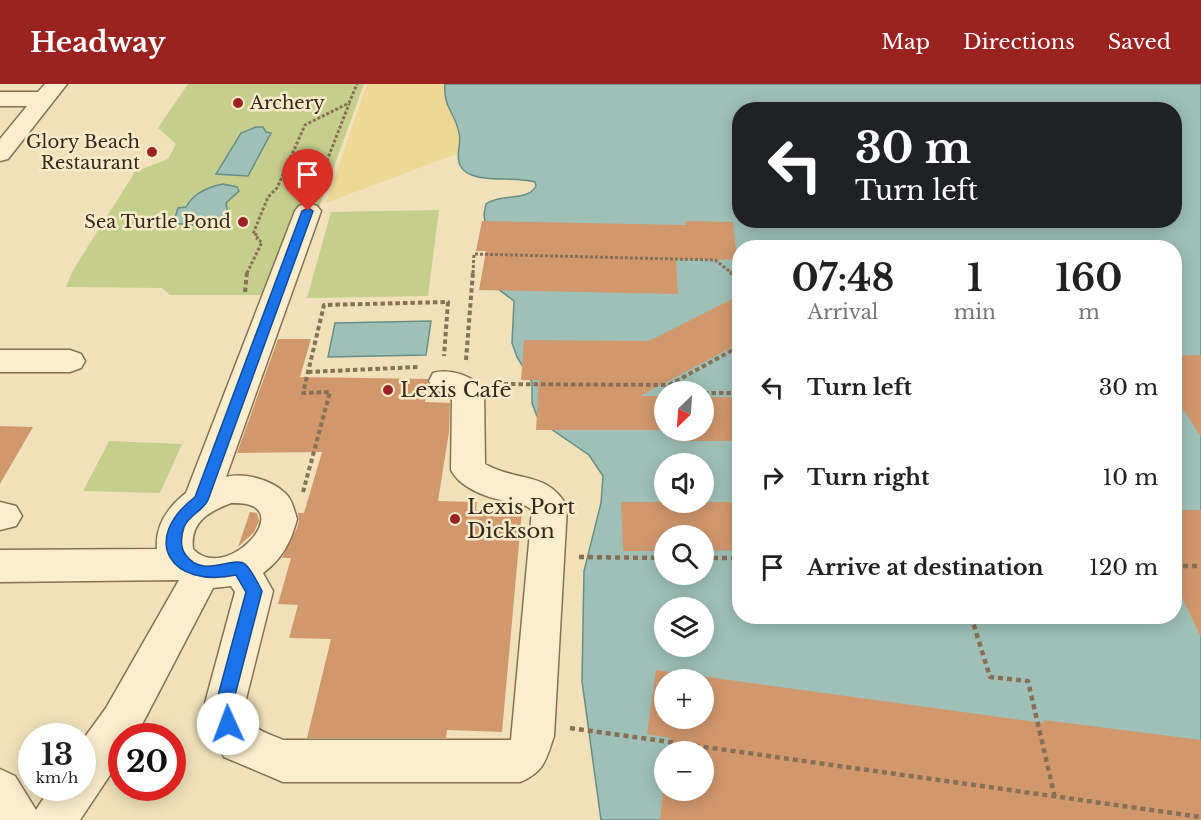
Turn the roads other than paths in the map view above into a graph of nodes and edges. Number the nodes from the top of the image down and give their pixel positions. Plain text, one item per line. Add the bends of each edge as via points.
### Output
1 (10, 84) edge
2 (50, 91) edge
3 (0, 98) edge
4 (0, 154) edge
5 (308, 211) road end
6 (0, 361) edge
7 (70, 361) dead end
8 (436, 372) road end
9 (201, 500) junction
10 (0, 566) edge
11 (209, 568) junction
12 (96, 758) edge
13 (0, 791) edge
14 (67, 801) edge
15 (18, 820) edge
16 (54, 820) edge

1 - 3 lane
2 - 3 lane
2 - 4 lane
5 - 9 lane
6 - 7 lane
8 - 11 lane via 468,391 468,470 505,487 542,496 549,507 533,736 528,753 520,760 283,760 238,742 228,724 225,703 254,591
9 - 11 lane via 177,525 175,552
9 - 11 lane via 216,493 247,489 261,492 271,498 281,518 274,541 260,557
10 - 11 lane
11 - 12 lane via 122,722
13 - 15 lane
14 - 16 lane

